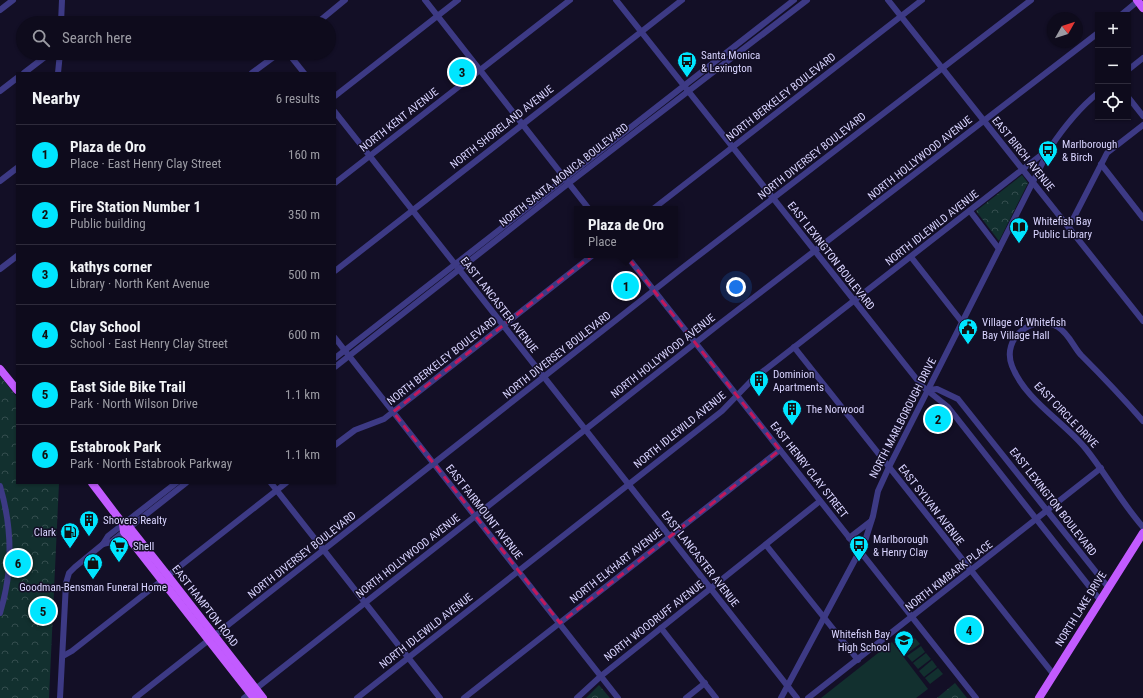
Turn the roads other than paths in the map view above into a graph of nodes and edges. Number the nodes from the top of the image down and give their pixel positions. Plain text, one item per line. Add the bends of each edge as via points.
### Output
1 (13, 0) edge
2 (62, 0) edge
3 (345, 0) edge
4 (425, 0) edge
5 (458, 0) edge
6 (570, 0) edge
7 (616, 0) edge
8 (682, 0) edge
9 (794, 0) edge
10 (807, 0) edge
11 (888, 0) edge
12 (922, 0) edge
13 (1031, 0) edge
14 (1139, 3) edge
15 (0, 10) edge
16 (1126, 12) edge
17 (437, 15) junction
18 (61, 16) edge
19 (326, 16) edge
20 (900, 16) junction
21 (641, 32) junction
22 (1095, 35) edge
23 (1143, 58) edge
24 (41, 60) edge
25 (59, 60) edge
26 (270, 60) edge
27 (294, 60) edge
28 (942, 68) junction
29 (1131, 68) edge
30 (480, 70) junction
31 (25, 72) edge
32 (58, 72) edge
33 (253, 72) edge
34 (303, 72) edge
35 (16, 79) edge
36 (683, 85) junction
37 (0, 91) edge
38 (688, 92) junction
39 (336, 95) edge
40 (1095, 96) edge
41 (1131, 101) edge
42 (336, 113) edge
43 (1143, 116) edge
44 (983, 121) junction
45 (523, 124) junction
46 (1143, 125) edge
47 (732, 148) junction
48 (1050, 148) junction
49 (369, 156) junction
50 (1045, 160) junction
51 (1030, 164) junction
52 (1100, 164) junction
53 (16, 169) edge
54 (1022, 170) junction
55 (566, 180) junction
56 (0, 181) edge
57 (336, 182) edge
58 (1034, 183) junction
59 (1028, 194) junction
60 (1044, 196) junction
61 (773, 199) junction
62 (587, 206) edge
63 (656, 206) edge
64 (412, 210) junction
65 (970, 211) junction
66 (1143, 218) edge
67 (1069, 227) junction
68 (999, 249) junction
69 (814, 251) junction
70 (16, 257) edge
71 (911, 257) junction
72 (589, 258) edge
73 (628, 258) edge
74 (454, 264) junction
75 (0, 269) edge
76 (336, 270) edge
77 (458, 270) junction
78 (654, 291) junction
79 (854, 301) junction
80 (1143, 321) edge
81 (962, 322) junction
82 (503, 326) junction
83 (336, 339) edge
84 (696, 344) junction
85 (794, 347) junction
86 (344, 350) junction
87 (349, 356) junction
88 (336, 357) edge
89 (336, 366) edge
90 (0, 369) edge
91 (544, 377) junction
92 (16, 389) edge
93 (928, 390) junction
94 (737, 396) junction
95 (392, 412) junction
96 (1143, 421) edge
97 (586, 429) junction
98 (336, 444) edge
99 (780, 450) junction
100 (434, 464) junction
101 (889, 467) junction
102 (1101, 468) junction
103 (93, 484) edge
104 (175, 484) edge
105 (185, 484) edge
106 (272, 484) edge
107 (285, 484) edge
108 (629, 484) junction
109 (0, 486) edge
110 (277, 491) junction
111 (820, 501) junction
112 (1048, 510) junction
113 (475, 517) junction
114 (1037, 519) junction
115 (871, 521) junction
116 (1143, 527) edge
117 (126, 528) junction
118 (1143, 533) edge
119 (670, 537) junction
120 (849, 538) junction
121 (766, 545) junction
122 (323, 550) junction
123 (860, 551) junction
124 (518, 571) junction
125 (970, 571) junction
126 (165, 578) junction
127 (1108, 587) junction
128 (711, 588) junction
129 (1100, 600) junction
130 (365, 602) junction
131 (0, 613) edge
132 (823, 617) junction
133 (912, 618) junction
134 (560, 623) junction
135 (661, 628) junction
136 (212, 638) junction
137 (63, 656) junction
138 (408, 658) junction
139 (858, 660) junction
140 (1054, 675) junction
141 (601, 676) junction
142 (705, 683) junction
143 (788, 687) junction
144 (251, 694) edge
145 (60, 698) edge
146 (135, 698) edge
147 (263, 698) edge
148 (357, 698) edge
149 (440, 698) edge
150 (464, 698) edge
151 (577, 698) edge
152 (618, 698) edge
153 (686, 698) edge
154 (716, 698) edge
155 (781, 698) edge
156 (797, 698) edge
157 (808, 698) edge
158 (976, 698) edge
159 (1039, 698) edge

1 - 15 street
2 - 18 street
3 - 19 street
4 - 17 street
5 - 17 street
6 - 30 street, NORTH KENT AVENUE
7 - 21 street, EAST LEXINGTON BOULEVARD
8 - 21 street, NORTH SHORELAND AVENUE
9 - 36 street, NORTH SANTA MONICA BOULEVARD
10 - 38 street, NORTH SANTA MONICA BOULEVARD
11 - 20 street, EAST BIRCH AVENUE
12 - 20 street, NORTH BERKELEY BOULEVARD
13 - 28 street, NORTH DIVERSEY BOULEVARD
14 - 16 street
17 - 30 street
17 - 39 street
20 - 28 street, EAST BIRCH AVENUE
20 - 47 street, NORTH BERKELEY BOULEVARD
21 - 36 street, EAST LEXINGTON BOULEVARD
21 - 45 street, NORTH SHORELAND AVENUE
22 - 44 street, NORTH HOLLYWOOD AVENUE
23 - 29 street
24 - 31 street
25 - 32 street
26 - 33 street
27 - 34 street
28 - 44 street, EAST BIRCH AVENUE
28 - 61 street, NORTH DIVERSEY BOULEVARD
30 - 45 street
30 - 49 street, NORTH KENT AVENUE
35 - 37 street
36 - 38 street, EAST LEXINGTON BOULEVARD
36 - 55 street, NORTH SANTA MONICA BOULEVARD
38 - 47 street, EAST LEXINGTON BOULEVARD
38 - 55 street, NORTH SANTA MONICA BOULEVARD
40 - 48 street, NORTH IDLEWILD AVENUE via 1063,128
41 - 43 street
42 - 49 street, EAST LANCASTER AVENUE
44 - 54 street, EAST BIRCH AVENUE
44 - 69 street, NORTH HOLLYWOOD AVENUE
45 - 55 street
45 - 64 street, NORTH SHORELAND AVENUE
46 - 52 street via 1107,153
47 - 61 street, EAST LEXINGTON BOULEVARD
47 - 63 street, NORTH BERKELEY BOULEVARD
48 - 50 street, NORTH MARLBOROUGH DRIVE
48 - 51 street, NORTH IDLEWILD AVENUE
49 - 57 street, NORTH KENT AVENUE
49 - 64 street, EAST LANCASTER AVENUE
50 - 51 street via 1037,160
50 - 58 street, NORTH MARLBOROUGH DRIVE
51 - 54 street, NORTH IDLEWILD AVENUE
52 - 66 street
52 - 67 street
53 - 56 street
54 - 58 street, EAST BIRCH AVENUE
54 - 65 street, NORTH IDLEWILD AVENUE
55 - 62 street
55 - 74 street, NORTH SANTA MONICA BOULEVARD
55 - 77 street, NORTH SANTA MONICA BOULEVARD
58 - 59 street, NORTH MARLBOROUGH DRIVE
58 - 60 street, EAST BIRCH AVENUE
59 - 60 street via 1036,191
59 - 68 street, NORTH MARLBOROUGH DRIVE
60 - 67 street, EAST BIRCH AVENUE
61 - 69 street, EAST LEXINGTON BOULEVARD
61 - 78 street, NORTH DIVERSEY BOULEVARD
64 - 74 street, EAST LANCASTER AVENUE
64 - 76 street, NORTH SHORELAND AVENUE
65 - 68 street
65 - 71 street, NORTH IDLEWILD AVENUE
67 - 80 street, EAST BIRCH AVENUE
68 - 81 street, NORTH MARLBOROUGH DRIVE
69 - 79 street, EAST LEXINGTON BOULEVARD
69 - 84 street, NORTH HOLLYWOOD AVENUE
70 - 75 street
71 - 79 street, NORTH IDLEWILD AVENUE
71 - 81 street
72 - 82 street, NORTH BERKELEY BOULEVARD
73 - 78 street, EAST HENRY CLAY STREET
74 - 77 street, EAST LANCASTER AVENUE
74 - 86 street, NORTH SANTA MONICA BOULEVARD
77 - 82 street, EAST LANCASTER AVENUE
77 - 87 street, NORTH SANTA MONICA BOULEVARD
78 - 84 street, EAST HENRY CLAY STREET
78 - 91 street, NORTH DIVERSEY BOULEVARD
79 - 85 street, NORTH IDLEWILD AVENUE
79 - 93 street, EAST LEXINGTON BOULEVARD via 922,386
81 - 93 street, NORTH MARLBOROUGH DRIVE
82 - 91 street, EAST LANCASTER AVENUE
82 - 95 street, NORTH BERKELEY BOULEVARD
83 - 86 street, EAST FAIRMOUNT AVENUE
84 - 94 street, EAST HENRY CLAY STREET
84 - 97 street, NORTH HOLLYWOOD AVENUE
85 - 94 street, NORTH IDLEWILD AVENUE via 752,380
85 - 101 street, EAST SYLVAN AVENUE
86 - 87 street, EAST FAIRMOUNT AVENUE
86 - 88 street, NORTH SANTA MONICA BOULEVARD
87 - 89 street, NORTH SANTA MONICA BOULEVARD
87 - 95 street, EAST FAIRMOUNT AVENUE
90 - 92 main road
91 - 97 street, EAST LANCASTER AVENUE
91 - 100 street, NORTH DIVERSEY BOULEVARD
93 - 101 street, NORTH MARLBOROUGH DRIVE
93 - 112 street, EAST LEXINGTON BOULEVARD via 937,388 958,399
93 - 114 street, EAST LEXINGTON BOULEVARD via 948,407
94 - 99 street, EAST HENRY CLAY STREET
94 - 108 street, NORTH IDLEWILD AVENUE via 722,411
95 - 98 street, NORTH BERKELEY BOULEVARD via 376,423 355,430
95 - 100 street, EAST FAIRMOUNT AVENUE
96 - 102 street, EAST CIRCLE DRIVE via 1119,392 1077,351 1060,328 1036,323 1025,327 1017,334 1010,353 1010,361 1017,375 1036,399 1068,428
97 - 108 street, EAST LANCASTER AVENUE
97 - 113 street, NORTH HOLLYWOOD AVENUE
99 - 111 street, EAST HENRY CLAY STREET
99 - 119 street, NORTH ELKHART AVENUE
100 - 113 street, EAST FAIRMOUNT AVENUE
100 - 122 street, NORTH DIVERSEY BOULEVARD
101 - 115 street, NORTH MARLBOROUGH DRIVE via 878,490
101 - 125 street, EAST SYLVAN AVENUE
102 - 112 street, NORTH KIMBARK PLACE
102 - 116 street, EAST CIRCLE DRIVE via 1126,507
103 - 117 main road, EAST HAMPTON ROAD
104 - 117 street
105 - 117 street
106 - 110 street
107 - 110 street
108 - 119 street, EAST LANCASTER AVENUE
108 - 124 street, NORTH IDLEWILD AVENUE
109 - 131 street via 8,524 9,570
110 - 122 street
110 - 126 street
111 - 120 street, EAST HENRY CLAY STREET
111 - 121 street, NORTH WOODRUFF AVENUE
112 - 114 street, NORTH KIMBARK PLACE
112 - 127 street, EAST LEXINGTON BOULEVARD
113 - 124 street, EAST FAIRMOUNT AVENUE
113 - 130 street, NORTH HOLLYWOOD AVENUE
114 - 125 street, NORTH KIMBARK PLACE
114 - 129 street, EAST LEXINGTON BOULEVARD
115 - 120 street
115 - 123 street, NORTH MARLBOROUGH DRIVE
117 - 126 main road, EAST HAMPTON ROAD
117 - 137 street via 69,573 66,583
118 - 127 main road, NORTH LAKE DRIVE
119 - 128 street, EAST LANCASTER AVENUE
119 - 134 street, NORTH ELKHART AVENUE
120 - 123 street, EAST HENRY CLAY STREET
121 - 128 street, NORTH WOODRUFF AVENUE
121 - 132 street
122 - 130 street
122 - 136 street, NORTH DIVERSEY BOULEVARD
123 - 132 street, NORTH MARLBOROUGH DRIVE
123 - 133 street, EAST HENRY CLAY STREET
124 - 134 street, EAST FAIRMOUNT AVENUE
124 - 138 street, NORTH IDLEWILD AVENUE
125 - 133 street, NORTH KIMBARK PLACE
125 - 140 street, EAST SYLVAN AVENUE
126 - 136 main road, EAST HAMPTON ROAD
126 - 137 street
127 - 129 main road, NORTH LAKE DRIVE
128 - 135 street, NORTH WOODRUFF AVENUE
128 - 143 street, EAST LANCASTER AVENUE
129 - 140 main road, NORTH LAKE DRIVE
130 - 138 street
130 - 144 street, NORTH HOLLYWOOD AVENUE
132 - 139 street
132 - 143 street, NORTH MARLBOROUGH DRIVE
133 - 139 street, NORTH KIMBARK PLACE
133 - 158 street, EAST HENRY CLAY STREET
134 - 141 street, EAST FAIRMOUNT AVENUE
134 - 150 street, NORTH ELKHART AVENUE
135 - 141 street, NORTH WOODRUFF AVENUE
135 - 142 street
136 - 144 main road, EAST HAMPTON ROAD
136 - 146 street, NORTH DIVERSEY BOULEVARD
137 - 145 street
138 - 148 street, NORTH IDLEWILD AVENUE
138 - 149 street
139 - 157 street, NORTH KIMBARK PLACE
140 - 159 main road, NORTH LAKE DRIVE
141 - 151 street, NORTH WOODRUFF AVENUE
141 - 152 street, EAST FAIRMOUNT AVENUE
142 - 153 street
142 - 154 street
143 - 155 street, NORTH MARLBOROUGH DRIVE
143 - 156 street, EAST LANCASTER AVENUE
144 - 147 main road, EAST HAMPTON ROAD

